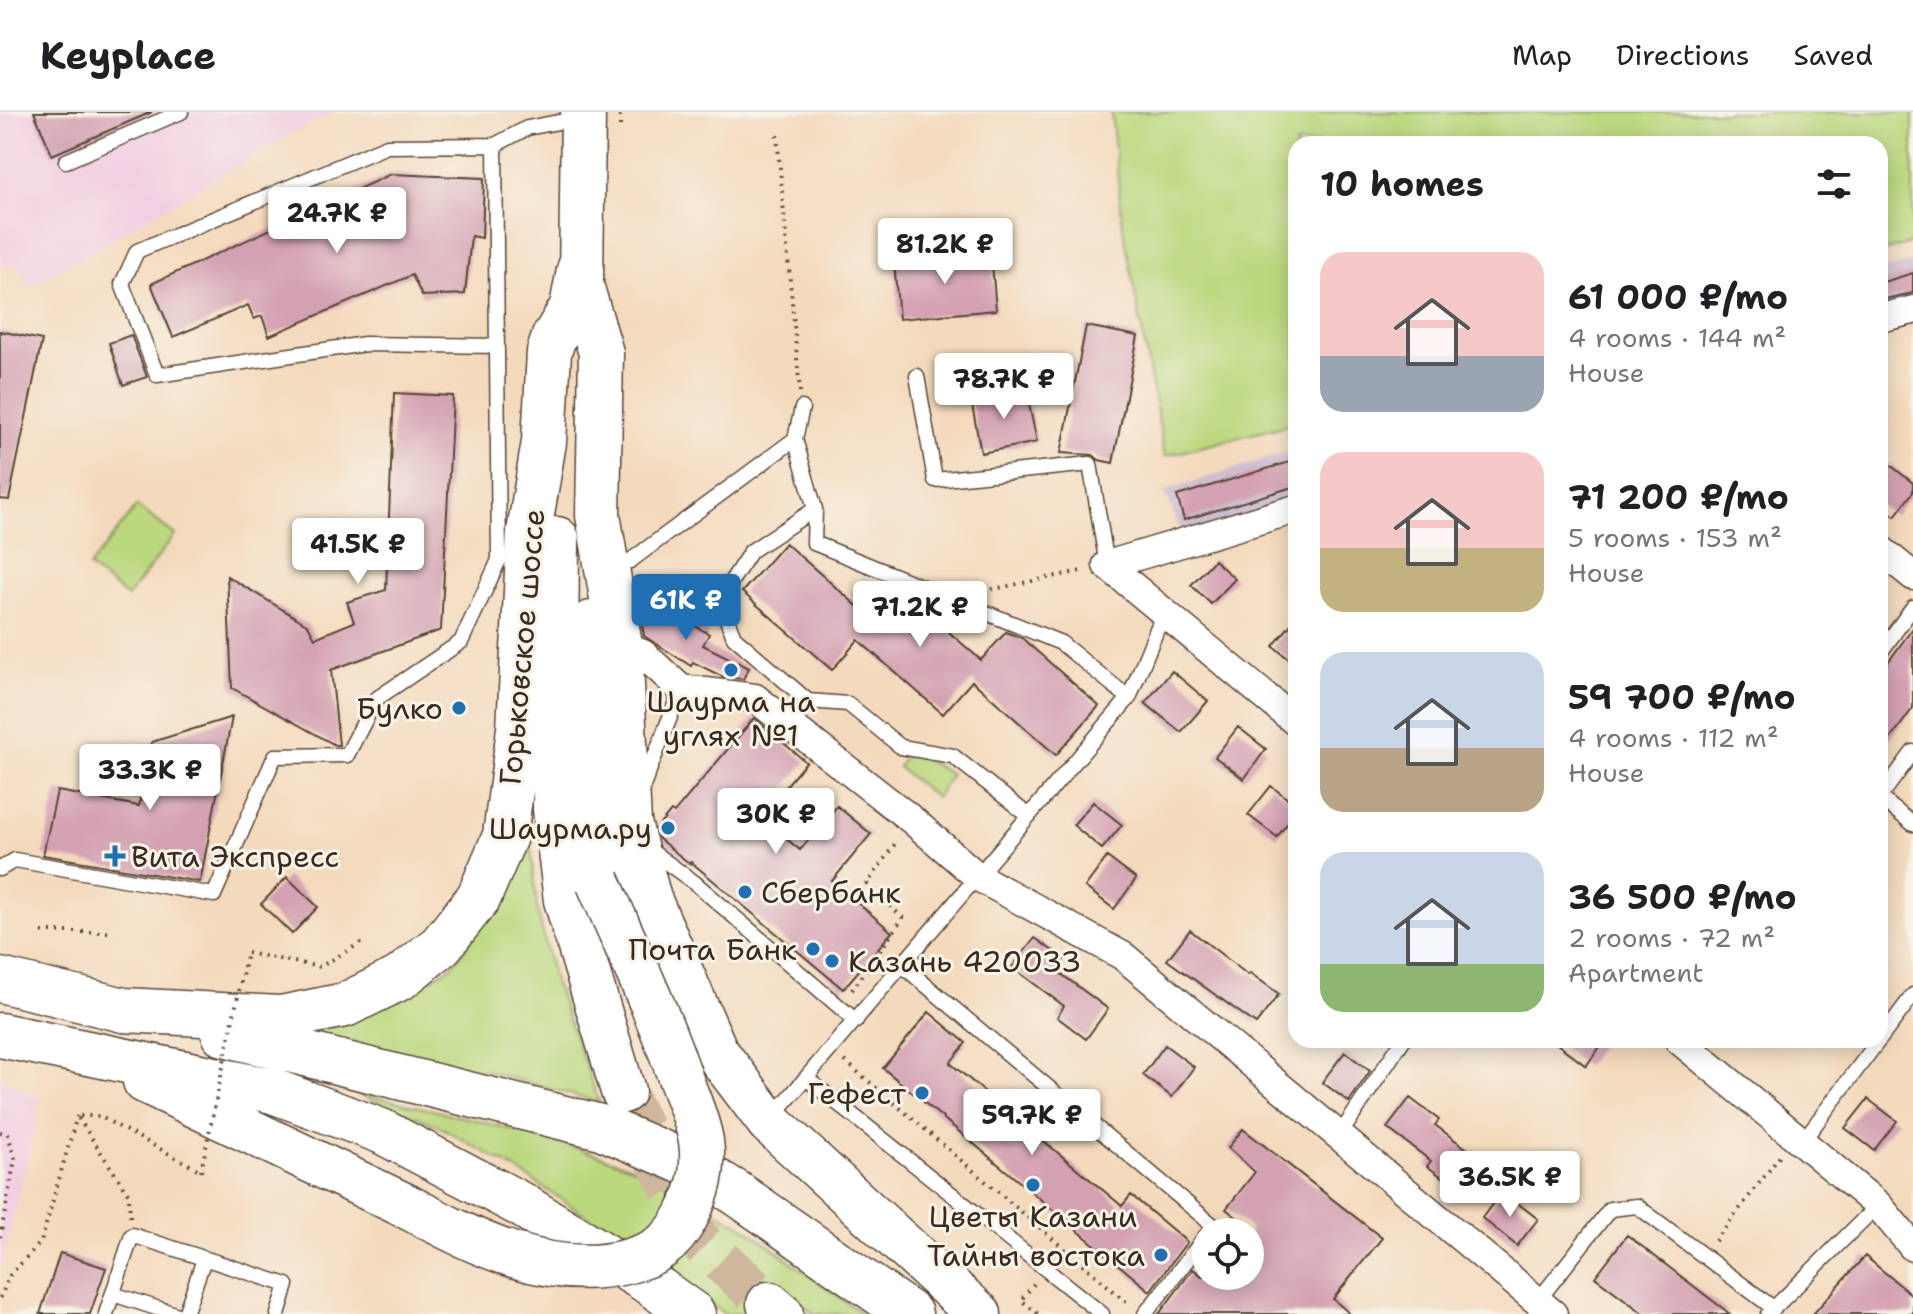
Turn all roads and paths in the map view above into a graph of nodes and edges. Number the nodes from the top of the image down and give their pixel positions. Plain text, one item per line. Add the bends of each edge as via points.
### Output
1 (181, 112) edge
2 (583, 114) edge
3 (777, 135) dead end
4 (495, 145) junction
5 (66, 161) dead end
6 (580, 259) junction
7 (1913, 310) edge
8 (1888, 316) edge
9 (497, 346) junction
10 (917, 376) dead end
11 (802, 408) joint
12 (795, 439) junction
13 (544, 442) junction
14 (815, 509) junction
15 (1288, 511) edge
16 (598, 515) junction
17 (1888, 556) edge
18 (1107, 565) junction
19 (607, 569) junction
20 (1913, 576) edge
21 (951, 598) junction
22 (1913, 607) edge
23 (1164, 612) junction
24 (1888, 642) edge
25 (620, 645) junction
26 (681, 689) junction
27 (1129, 698) junction
28 (1288, 715) edge
29 (1913, 752) edge
30 (1888, 786) edge
31 (1888, 804) edge
32 (1029, 816) junction
33 (912, 820) junction
34 (629, 823) junction
35 (1913, 824) edge
36 (0, 869) edge
37 (978, 877) junction
38 (42, 932) dead end
39 (109, 932) dead end
40 (362, 942) dead end
41 (903, 966) junction
42 (0, 980) edge
43 (1913, 995) edge
44 (840, 1008) junction
45 (124, 1010) junction
46 (856, 1021) junction
47 (1888, 1029) edge
48 (0, 1035) edge
49 (1398, 1048) edge
50 (1689, 1048) edge
51 (1873, 1048) edge
52 (831, 1049) junction
53 (81, 1051) junction
54 (806, 1078) junction
55 (623, 1091) tunnel mouth
56 (77, 1116) junction
57 (769, 1122) junction
58 (0, 1132) edge
59 (1339, 1136) junction
60 (1798, 1139) junction
61 (1878, 1205) junction
62 (1204, 1218) edge
63 (132, 1235) junction
64 (0, 1237) edge
65 (1913, 1247) edge
66 (1192, 1254) edge
67 (1704, 1256) junction
68 (204, 1259) junction
69 (1041, 1275) dead end
70 (113, 1294) junction
71 (0, 1298) edge
72 (1131, 1305) dead end
73 (1545, 1308) edge
74 (1770, 1311) edge
75 (106, 1314) edge
76 (175, 1314) edge
77 (185, 1314) edge
78 (278, 1314) edge
79 (693, 1314) edge
80 (910, 1314) edge
81 (979, 1314) edge
82 (1038, 1314) edge
83 (1102, 1314) edge
84 (1145, 1314) edge

1 - 5 lane
2 - 4 lane via 527,128
2 - 6 main road
3 - 11 path
4 - 9 lane
4 - 9 lane via 387,146 137,251 122,284 157,375 365,344
6 - 13 main road via 572,307 549,352
6 - 16 main road via 583,296 601,353
7 - 8 street
9 - 36 lane via 499,560 461,642 376,699 347,755 275,756 214,895 15,860
10 - 18 lane via 935,480 1090,464
11 - 12 lane
12 - 14 lane
12 - 19 lane via 630,561
13 - 45 main road, Горьковское шоссе via 529,532 519,729 505,836 479,897 441,945 400,978 345,1005 281,1018
13 - 55 main road via 557,532 557,824 566,900
14 - 21 lane via 814,543
14 - 32 lane via 751,551 719,600 734,637 808,701 848,704 901,747 953,756
15 - 18 street
16 - 19 main road
16 - 53 main road, bridge via 591,558 589,765 598,881 673,1055 701,1138 698,1194 678,1233 649,1256 605,1266 559,1266 508,1254
17 - 20 street
18 - 21 path
18 - 23 street
19 - 25 main road
21 - 27 lane via 1061,643
22 - 24 lane
23 - 27 lane
23 - 28 street
25 - 26 street via 643,654
25 - 34 main road
26 - 33 street via 755,698
26 - 34 lane
27 - 32 lane
29 - 30 lane
31 - 35 lane
32 - 37 lane
33 - 37 street
33 - 44 path via 867,884 903,918
34 - 44 lane via 644,846
34 - 57 main road via 649,899 716,1052
37 - 41 lane
37 - 59 street via 1123,956
38 - 39 path
40 - 56 path, bridge via 320,967 247,953 201,1171 99,1116
41 - 46 lane
41 - 62 lane
42 - 45 main road, Горьковское шоссе
43 - 47 lane
44 - 46 lane
45 - 80 main road via 601,1127 682,1161 735,1192
46 - 52 lane
48 - 53 main road
49 - 59 lane
50 - 60 street
51 - 60 lane
52 - 54 lane
52 - 72 path
53 - 79 main road via 273,1091 381,1131 520,1204
54 - 57 lane
54 - 83 lane
56 - 63 path via 129,1195
56 - 71 path via 41,1242 10,1275
57 - 81 main road
58 - 64 path via 8,1134 15,1159
59 - 73 street
60 - 61 street
60 - 67 path
61 - 65 street
61 - 74 lane
63 - 68 lane
63 - 70 lane
66 - 84 lane
67 - 73 lane via 1637,1206 1610,1209
67 - 74 lane
68 - 77 lane
68 - 78 lane via 287,1285
69 - 82 path via 1021,1300
70 - 75 lane
70 - 76 lane

